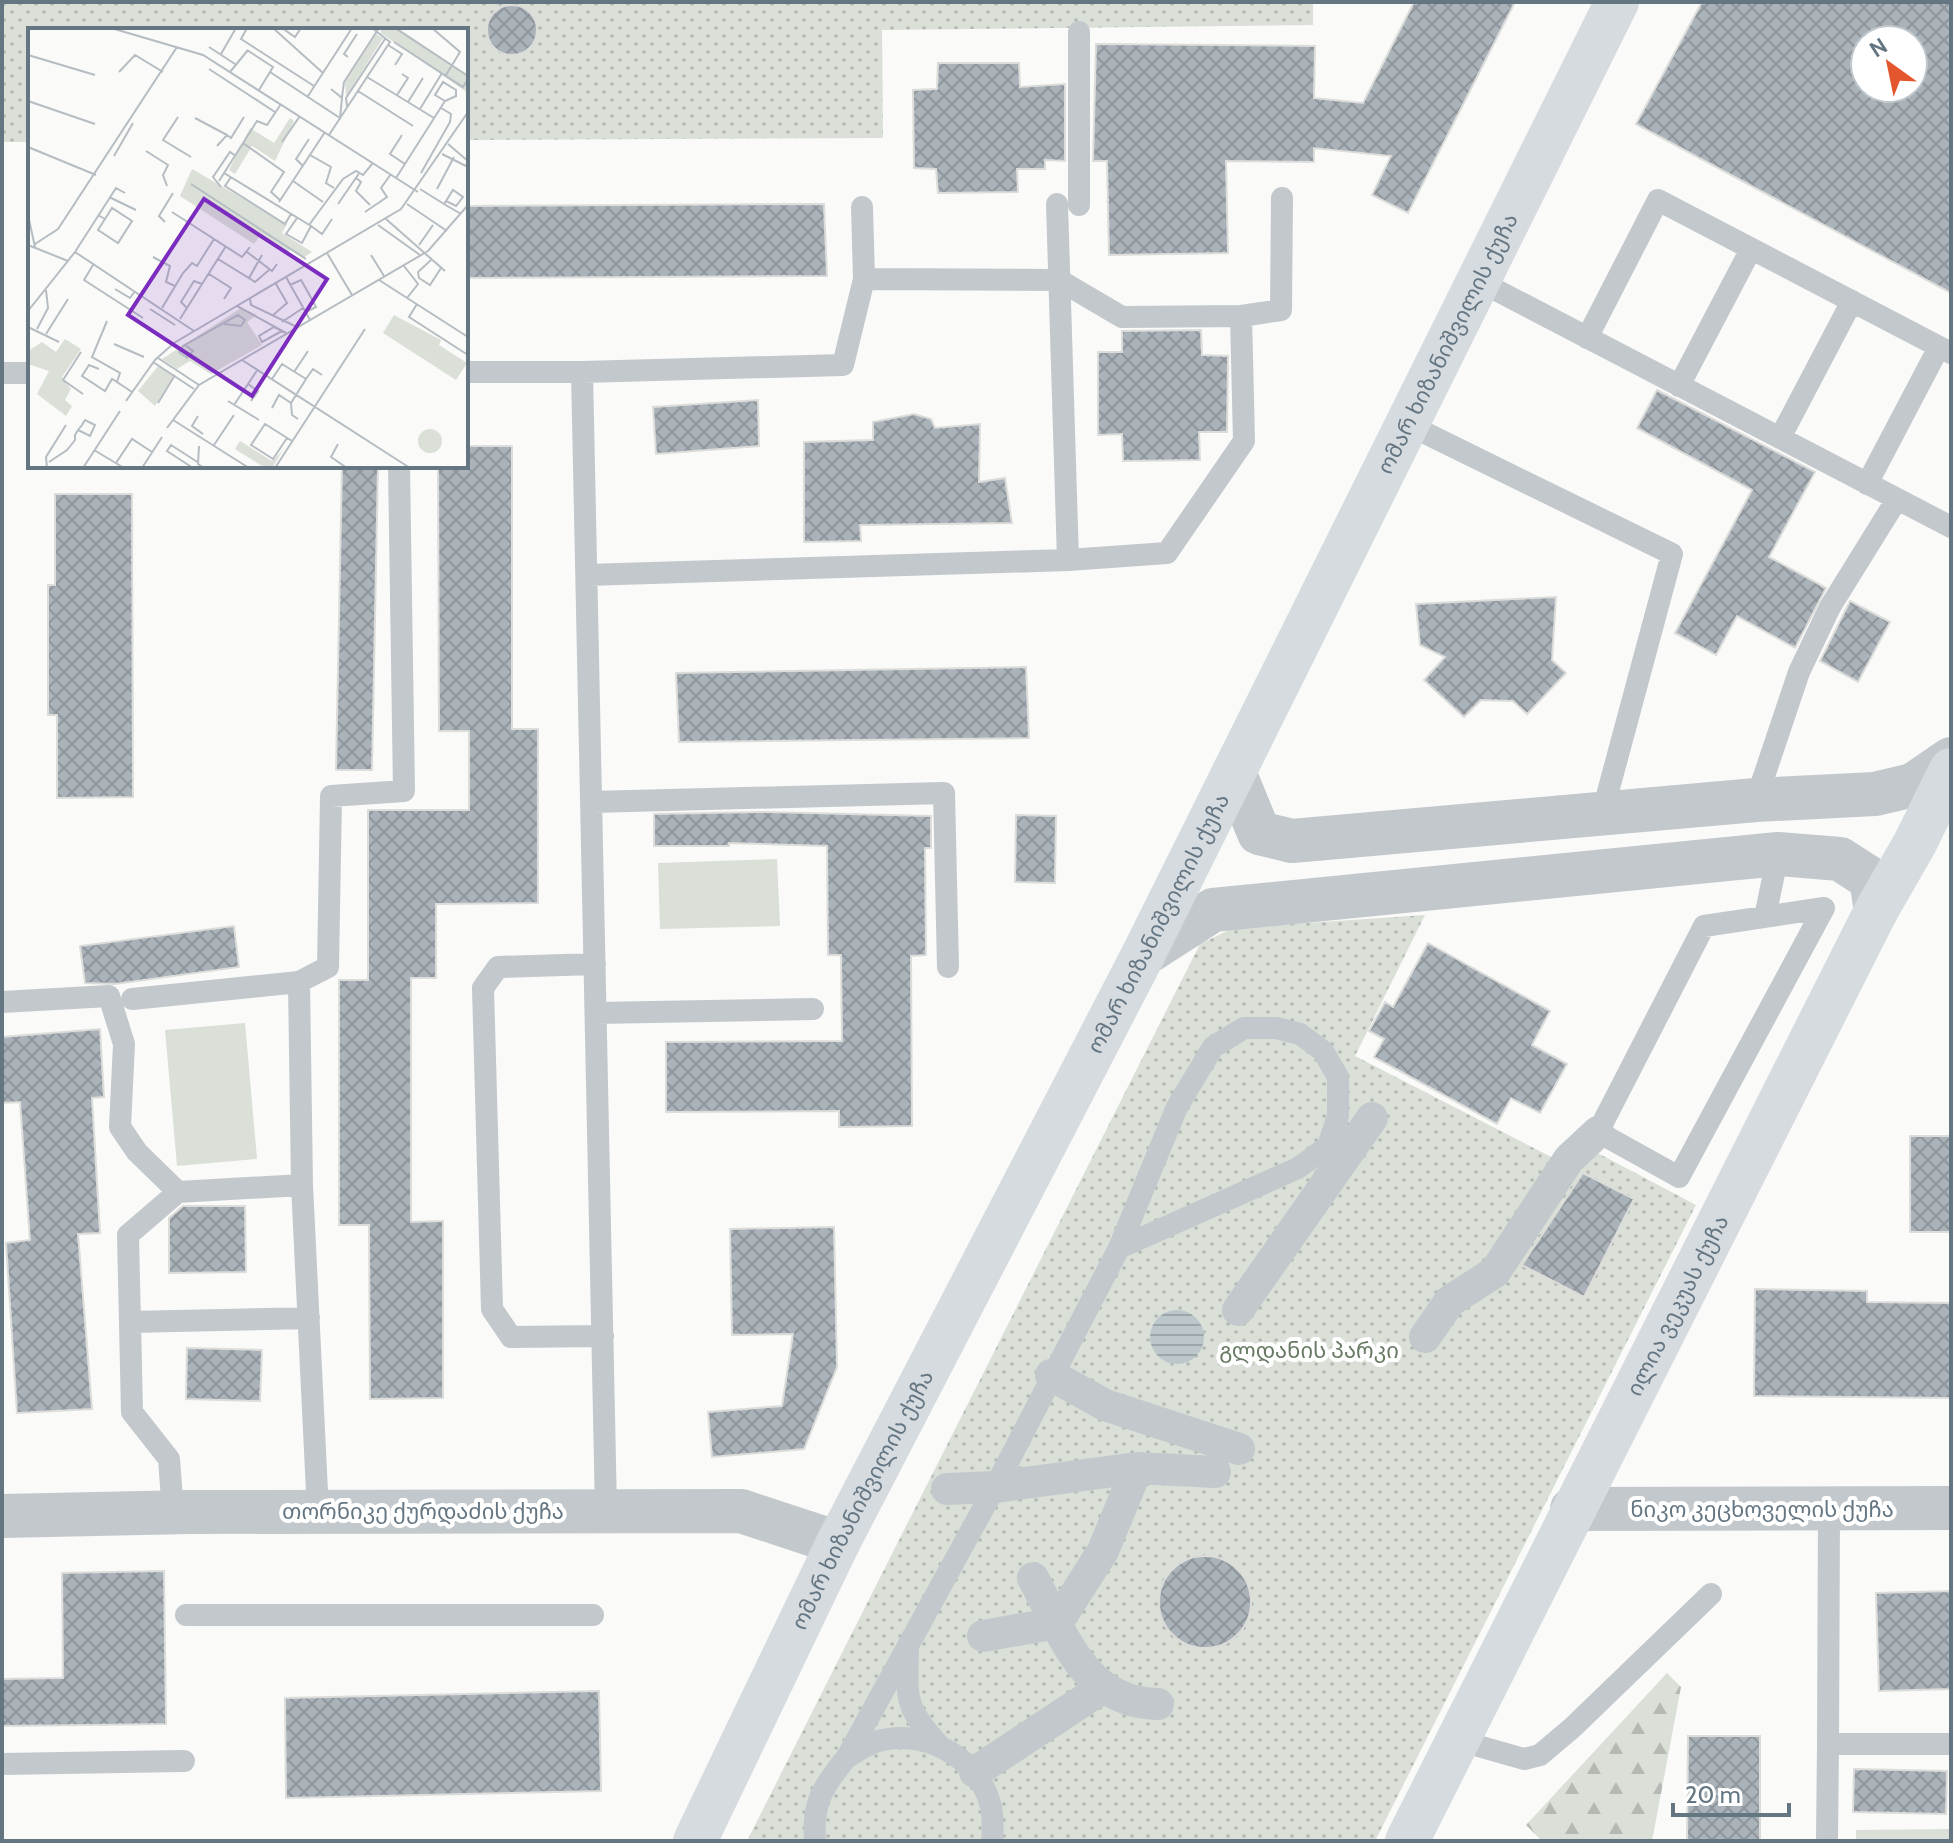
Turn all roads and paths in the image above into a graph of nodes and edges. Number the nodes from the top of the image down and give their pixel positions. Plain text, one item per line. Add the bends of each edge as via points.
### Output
1 (1617, 2) edge
2 (1079, 32) dead end
3 (1282, 198) dead end
4 (862, 207) dead end
5 (1751, 249) junction
6 (864, 279) junction
7 (1059, 280) junction
8 (1477, 280) junction
9 (1852, 301) junction
10 (1241, 316) junction
11 (1587, 338) junction
12 (1945, 350) edge
13 (468, 372) edge
14 (582, 372) junction
15 (2, 373) edge
16 (28, 373) edge
17 (1679, 386) junction
18 (1407, 424) junction
19 (1780, 438) junction
20 (399, 468) edge
21 (1867, 484) junction
22 (1897, 499) junction
23 (1951, 527) edge
24 (1068, 560) junction
25 (587, 575) junction
26 (1951, 759) edge
27 (1951, 770) edge
28 (1234, 772) junction
29 (1756, 800) junction
30 (592, 802) junction
31 (1602, 814) junction
32 (1778, 854) junction
33 (1876, 911) junction
34 (1765, 917) junction
35 (1143, 955) junction
36 (595, 964) junction
37 (948, 967) dead end
38 (299, 982) junction
39 (132, 999) dead end
40 (2, 1002) edge
41 (813, 1009) dead end
42 (596, 1013) junction
43 (1372, 1118) dead end
44 (1598, 1132) junction
45 (302, 1185) junction
46 (178, 1192) junction
47 (1119, 1248) junction
48 (1238, 1310) dead end
49 (309, 1318) junction
50 (130, 1322) junction
51 (603, 1336) junction
52 (1425, 1337) dead end
53 (1051, 1375) junction
54 (1239, 1449) dead end
55 (1137, 1468) junction
56 (1215, 1472) dead end
57 (995, 1487) junction
58 (947, 1489) dead end
59 (1951, 1508) edge
60 (1572, 1509) junction
61 (1829, 1509) junction
62 (606, 1510) junction
63 (318, 1512) junction
64 (173, 1513) junction
65 (2, 1516) edge
66 (838, 1543) junction
67 (1033, 1578) dead end
68 (1711, 1594) dead end
69 (186, 1615) dead end
70 (593, 1615) dead end
71 (1057, 1623) junction
72 (983, 1636) dead end
73 (912, 1637) junction
74 (1101, 1689) junction
75 (1158, 1704) dead end
76 (1457, 1740) junction
77 (1828, 1744) junction
78 (1951, 1744) edge
79 (939, 1745) junction
80 (847, 1757) junction
81 (184, 1761) dead end
82 (2, 1764) edge
83 (975, 1772) junction
84 (695, 1841) edge
85 (815, 1841) edge
86 (992, 1841) edge
87 (1407, 1841) edge
88 (1827, 1841) edge

1 - 8 main road, ომარ ხიზანიშვილის ქუჩა
2 - 7 lane
3 - 10 lane via 1281,310
4 - 6 lane
5 - 9 lane
5 - 11 lane via 1658,200
5 - 17 lane
6 - 7 lane
6 - 14 lane via 843,365
7 - 10 lane via 1122,317
7 - 24 lane
8 - 11 lane
8 - 18 main road, ომარ ხიზანიშვილის ქუჩა
9 - 12 lane
9 - 19 lane
10 - 24 lane via 1244,441 1167,553
11 - 17 lane
12 - 21 lane
13 - 14 lane
14 - 25 lane
15 - 16 lane
17 - 19 lane
18 - 28 main road, ომარ ხიზანიშვილის ქუჩა
18 - 31 lane via 1672,554
19 - 21 lane
20 - 38 lane via 404,791 331,796 328,967
21 - 22 lane
22 - 23 lane
22 - 29 lane via 1799,672
24 - 25 lane
25 - 30 lane
26 - 29 street via 1913,785 1875,794
27 - 33 main road, ილია ვეკუას ქუჩა
28 - 31 street via 1259,833 1292,841
28 - 35 main road, ომარ ხიზანიშვილის ქუჩა
29 - 31 street
30 - 36 lane
30 - 37 lane via 944,793
32 - 33 street via 1840,859 1871,879
32 - 34 lane
32 - 35 street via 1213,910
33 - 60 main road, ილია ვეკუას ქუჩა
34 - 44 lane via 1704,926
34 - 44 lane via 1824,908 1679,1177
35 - 66 main road, ომარ ხიზანიშვილის ქუჩა
36 - 42 lane
36 - 51 lane via 498,967 483,988 492,1309 511,1337
38 - 39 lane
38 - 45 lane
40 - 46 lane via 109,996 124,1044 120,1127
41 - 42 lane
42 - 51 lane
43 - 48 street
44 - 52 street via 1569,1159 1495,1272 1450,1301
45 - 46 lane
45 - 49 lane
46 - 50 lane via 128,1235
47 - 47 lane via 1298,1168 1328,1146 1338,1116 1338,1077 1323,1051 1300,1034 1276,1028 1244,1028 1213,1047 1177,1107
47 - 53 lane
49 - 50 lane
49 - 63 lane
50 - 64 lane via 132,1412 169,1459
51 - 62 lane
53 - 54 street via 1105,1405 1160,1412
53 - 57 lane
55 - 56 street
55 - 57 street
55 - 71 street via 1103,1551
57 - 58 street
57 - 73 lane
59 - 61 street, ნიკო კეცხოველის ქუჩა
60 - 61 street, ნიკო კეცხოველის ქუჩა
60 - 76 main road, ილია ვეკუას ქუჩა
61 - 77 lane
62 - 63 street, თორნიკე ქურდაძის ქუჩა
62 - 66 street, თორნიკე ქურდაძის ქუჩა via 741,1511
63 - 64 street, თორნიკე ქურდაძის ქუჩა
64 - 65 street, თორნიკე ქურდაძის ქუჩა
66 - 84 main road, ომარ ხიზანიშვილის ქუჩა
67 - 71 street
68 - 76 lane via 1540,1755 1524,1759
69 - 70 lane
71 - 72 street
71 - 74 street via 1075,1658
73 - 79 lane via 910,1708
73 - 80 lane
74 - 75 street
74 - 83 street
76 - 87 main road, ილია ვეკუას ქუჩა
77 - 78 lane
77 - 88 lane
79 - 80 lane via 908,1738 886,1740
79 - 83 lane
80 - 85 lane via 824,1785 813,1818
81 - 82 lane
83 - 86 lane via 990,1803

